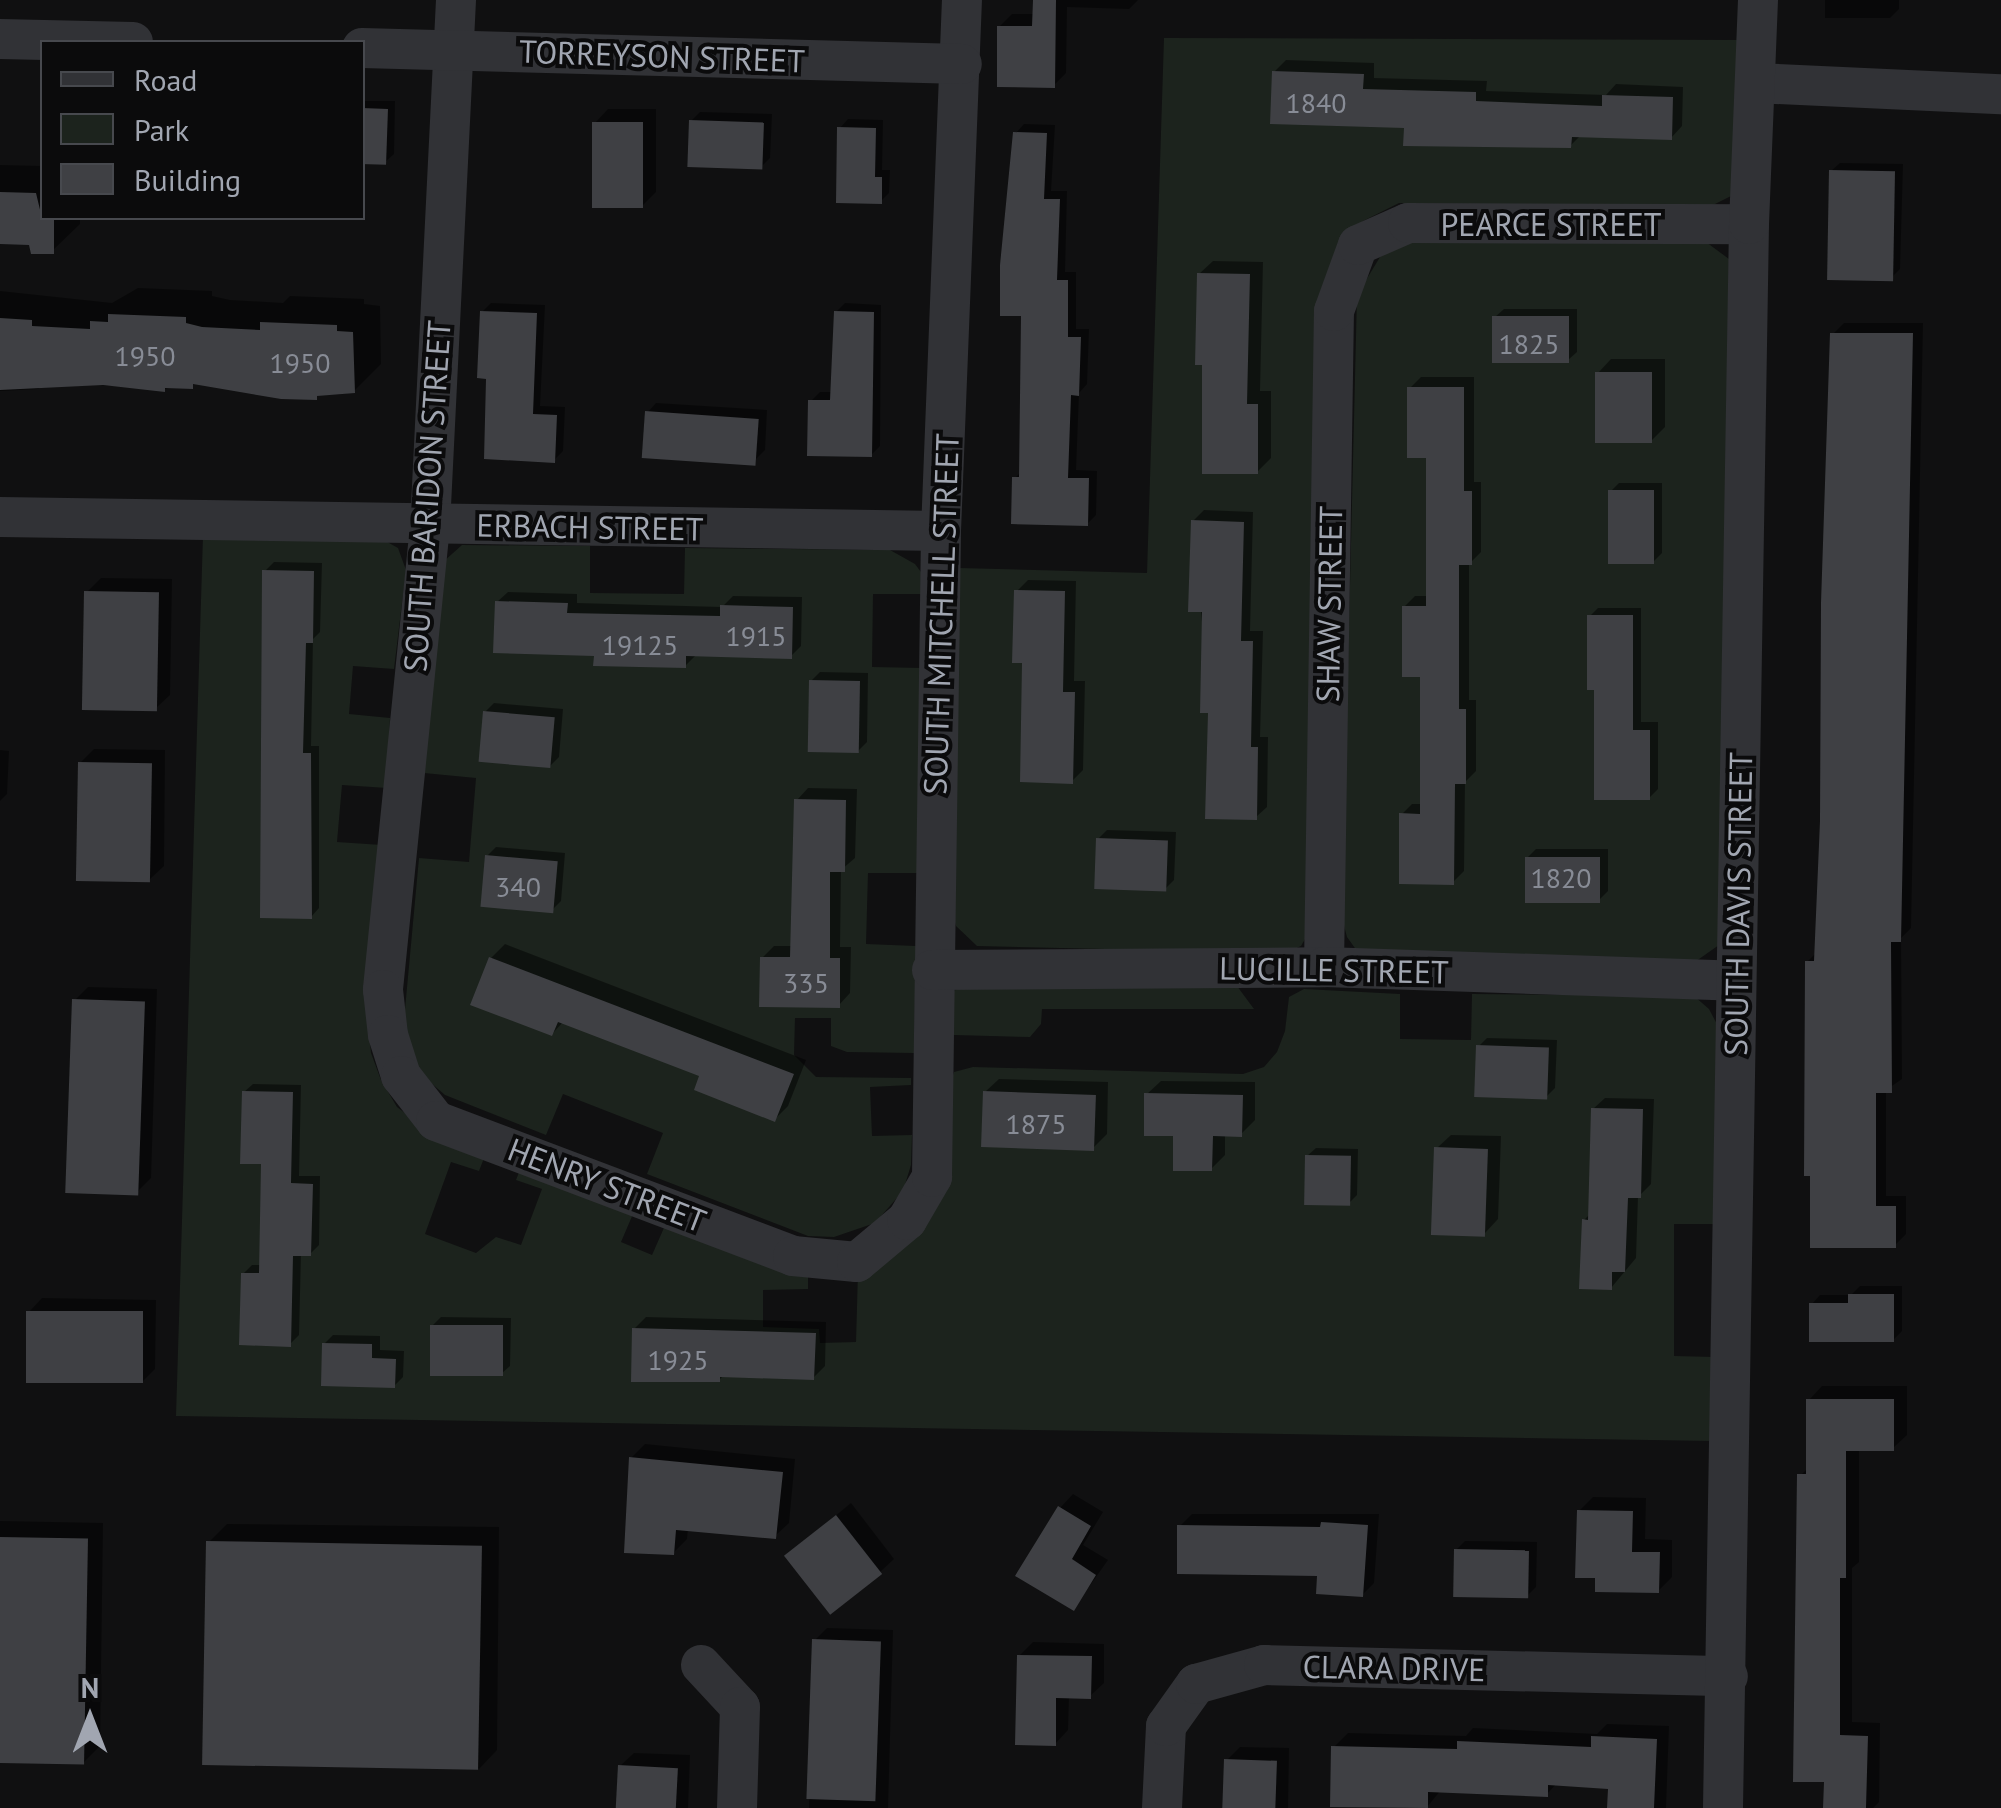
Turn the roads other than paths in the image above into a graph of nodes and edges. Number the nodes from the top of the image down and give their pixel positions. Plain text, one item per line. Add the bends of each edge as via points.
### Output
1 (456, 0) edge
2 (962, 0) edge
3 (1758, 0) edge
4 (0, 39) edge
5 (44, 40) edge
6 (365, 48) edge
7 (455, 50) junction
8 (962, 64) junction
9 (1755, 83) junction
10 (2001, 94) edge
11 (1749, 224) junction
12 (1358, 245) joint
13 (0, 517) edge
14 (430, 526) junction
15 (941, 531) junction
16 (1324, 967) junction
17 (932, 970) junction
18 (1736, 982) junction
19 (383, 990) joint
20 (906, 1220) joint
21 (701, 1665) dead end
22 (1728, 1676) junction
23 (738, 1808) edge
24 (1162, 1808) edge
25 (1723, 1808) edge

1 - 7 street, SOUTH BARIDON STREET
2 - 8 street, SOUTH MITCHELL STREET
3 - 9 street, SOUTH DAVIS STREET
4 - 5 street
6 - 7 street, TORREYSON STREET
7 - 8 street, TORREYSON STREET
7 - 14 street, SOUTH BARIDON STREET
8 - 15 street, SOUTH MITCHELL STREET
9 - 10 street
9 - 11 street, SOUTH DAVIS STREET
11 - 12 street, PEARCE STREET via 1408,223
11 - 18 street, SOUTH DAVIS STREET
12 - 16 street, SHAW STREET via 1334,312
13 - 14 street, ERBACH STREET
14 - 15 street, ERBACH STREET
14 - 19 street, SOUTH BARIDON STREET
15 - 17 street, SOUTH MITCHELL STREET
16 - 17 street, LUCILLE STREET
16 - 18 street, LUCILLE STREET
17 - 20 street, SOUTH MITCHELL STREET via 932,1177
18 - 22 street, SOUTH DAVIS STREET
19 - 20 street, HENRY STREET via 401,1076 436,1121 793,1256 857,1262
21 - 23 street via 740,1707
22 - 24 street, CLARA DRIVE via 1264,1665 1196,1684 1166,1726
22 - 25 street, SOUTH DAVIS STREET

